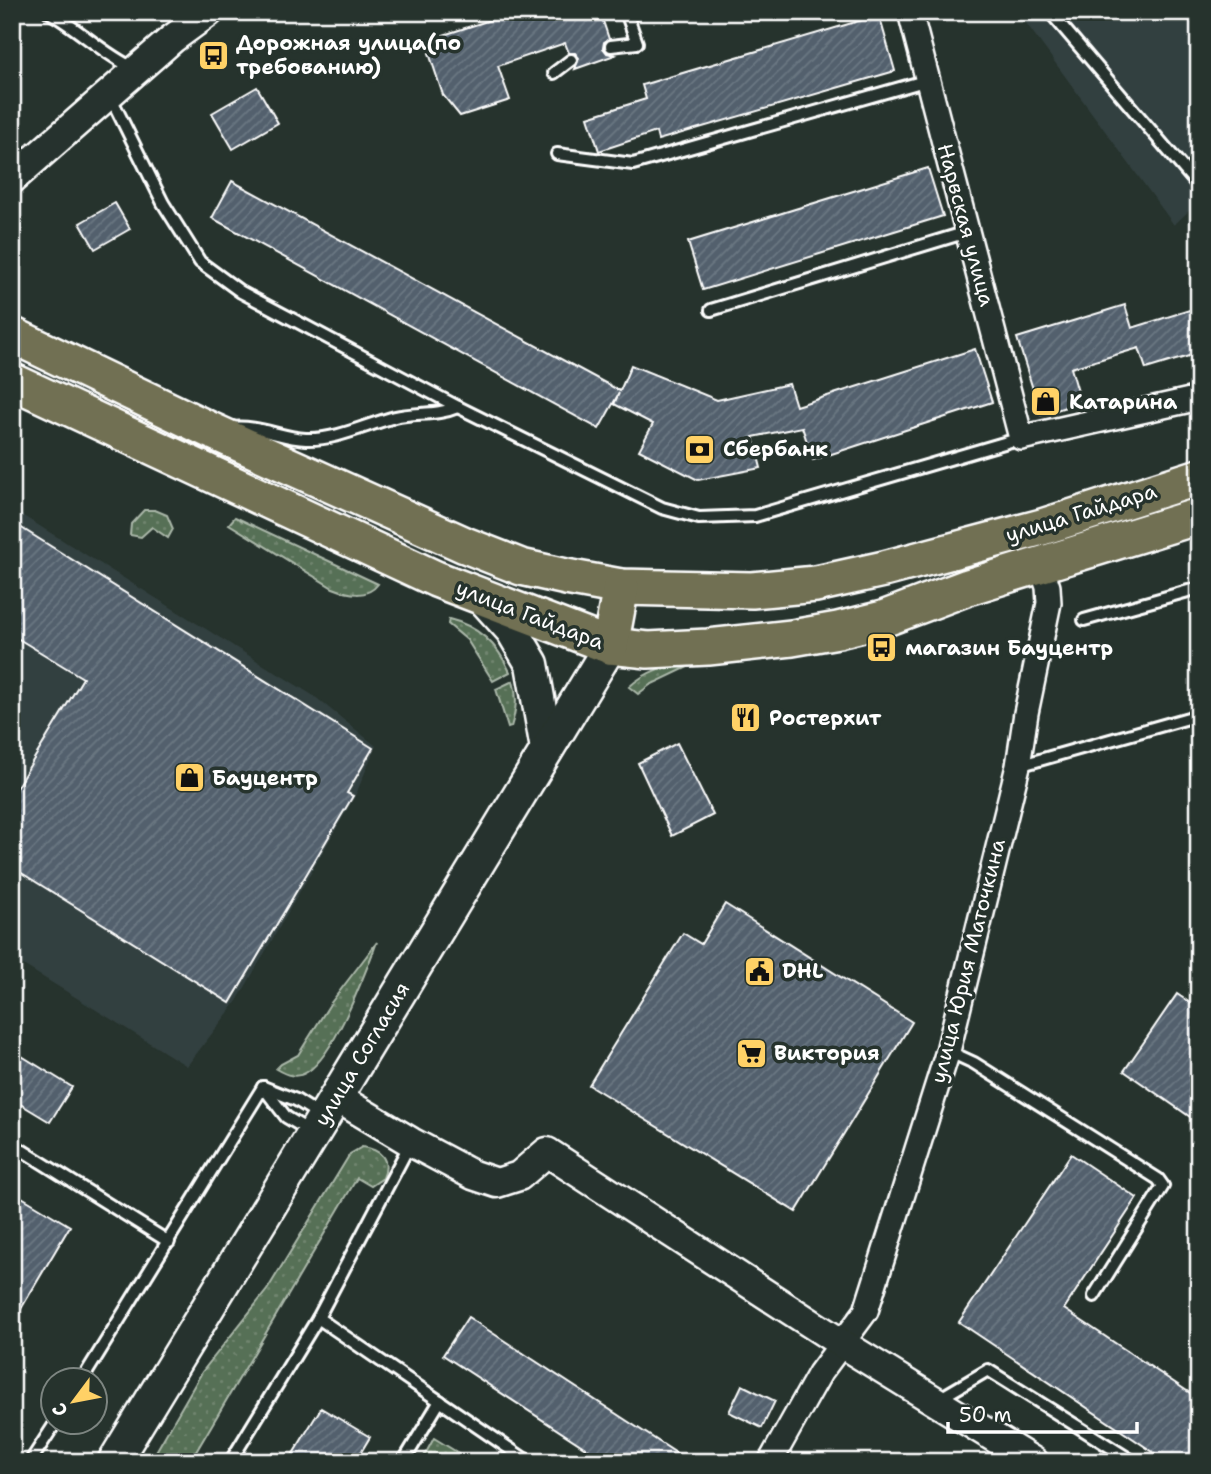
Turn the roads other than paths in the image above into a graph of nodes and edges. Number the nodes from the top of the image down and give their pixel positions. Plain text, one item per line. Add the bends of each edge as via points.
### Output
1 (49, 12) edge
2 (209, 12) edge
3 (626, 12) edge
4 (910, 12) edge
5 (1050, 12) edge
6 (611, 46) dead end
7 (571, 60) dead end
8 (137, 71) junction
9 (554, 73) dead end
10 (928, 80) junction
11 (108, 93) junction
12 (557, 154) dead end
13 (12, 178) edge
14 (1199, 179) edge
15 (967, 232) junction
16 (712, 310) dead end
17 (12, 335) edge
18 (12, 382) edge
19 (1199, 398) edge
20 (458, 407) junction
21 (210, 430) junction
22 (1021, 438) junction
23 (1199, 477) edge
24 (1199, 516) edge
25 (1041, 566) junction
26 (621, 587) junction
27 (1199, 588) edge
28 (484, 598) junction
29 (1084, 620) dead end
30 (610, 646) junction
31 (1199, 715) edge
32 (547, 749) junction
33 (1018, 766) junction
34 (948, 1051) junction
35 (263, 1087) junction
36 (324, 1116) junction
37 (411, 1142) junction
38 (12, 1144) edge
39 (169, 1242) junction
40 (1094, 1296) dead end
41 (318, 1318) junction
42 (841, 1343) junction
43 (91, 1366) edge
44 (440, 1401) junction
45 (936, 1401) junction
46 (47, 1436) edge
47 (30, 1462) edge
48 (114, 1462) edge
49 (230, 1462) edge
50 (403, 1462) edge
51 (529, 1462) edge
52 (770, 1462) edge
53 (1034, 1462) edge
54 (1134, 1462) edge

1 - 8 lane
2 - 8 street
3 - 6 lane via 637,43
4 - 10 street, Нарвская улица
5 - 14 lane via 1195,182
7 - 9 lane
8 - 11 street
10 - 12 lane via 633,164
10 - 15 street, Нарвская улица
11 - 13 street
11 - 20 lane via 163,203 200,262 241,292
15 - 16 lane
15 - 22 street, Нарвская улица
17 - 21 main road, улица Гайдара
18 - 28 main road, улица Гайдара
19 - 22 street
20 - 21 lane via 441,414 396,417 332,437 305,439 246,426
20 - 22 lane via 662,508 699,518 755,516
21 - 26 main road, улица Гайдара via 521,567
23 - 26 main road, улица Гайдара via 1042,527 816,584 752,590
24 - 25 main road, улица Гайдара
25 - 30 main road, улица Гайдара via 838,630 708,647 648,650
25 - 33 street, улица Юрия Маточкина via 1049,603
26 - 30 main road
27 - 29 lane
28 - 30 main road, улица Гайдара
28 - 32 main road via 512,630 532,664
30 - 32 main road, улица Согласия
31 - 33 lane
32 - 36 main road, улица Согласия
33 - 34 street, улица Юрия Маточкина
34 - 40 lane via 974,1063 1163,1186
34 - 42 street, улица Юрия Маточкина via 866,1311
35 - 36 lane
35 - 36 lane via 286,1117
35 - 39 lane
36 - 37 street
36 - 48 main road, улица Согласия
37 - 41 lane
37 - 42 street via 472,1175 497,1183 519,1176 547,1152
38 - 39 lane
39 - 43 lane
41 - 44 lane
41 - 49 lane
42 - 45 street
42 - 52 street, улица Юрия Маточкина
44 - 50 lane
44 - 51 lane
45 - 53 street
45 - 54 lane via 988,1370
46 - 47 lane

